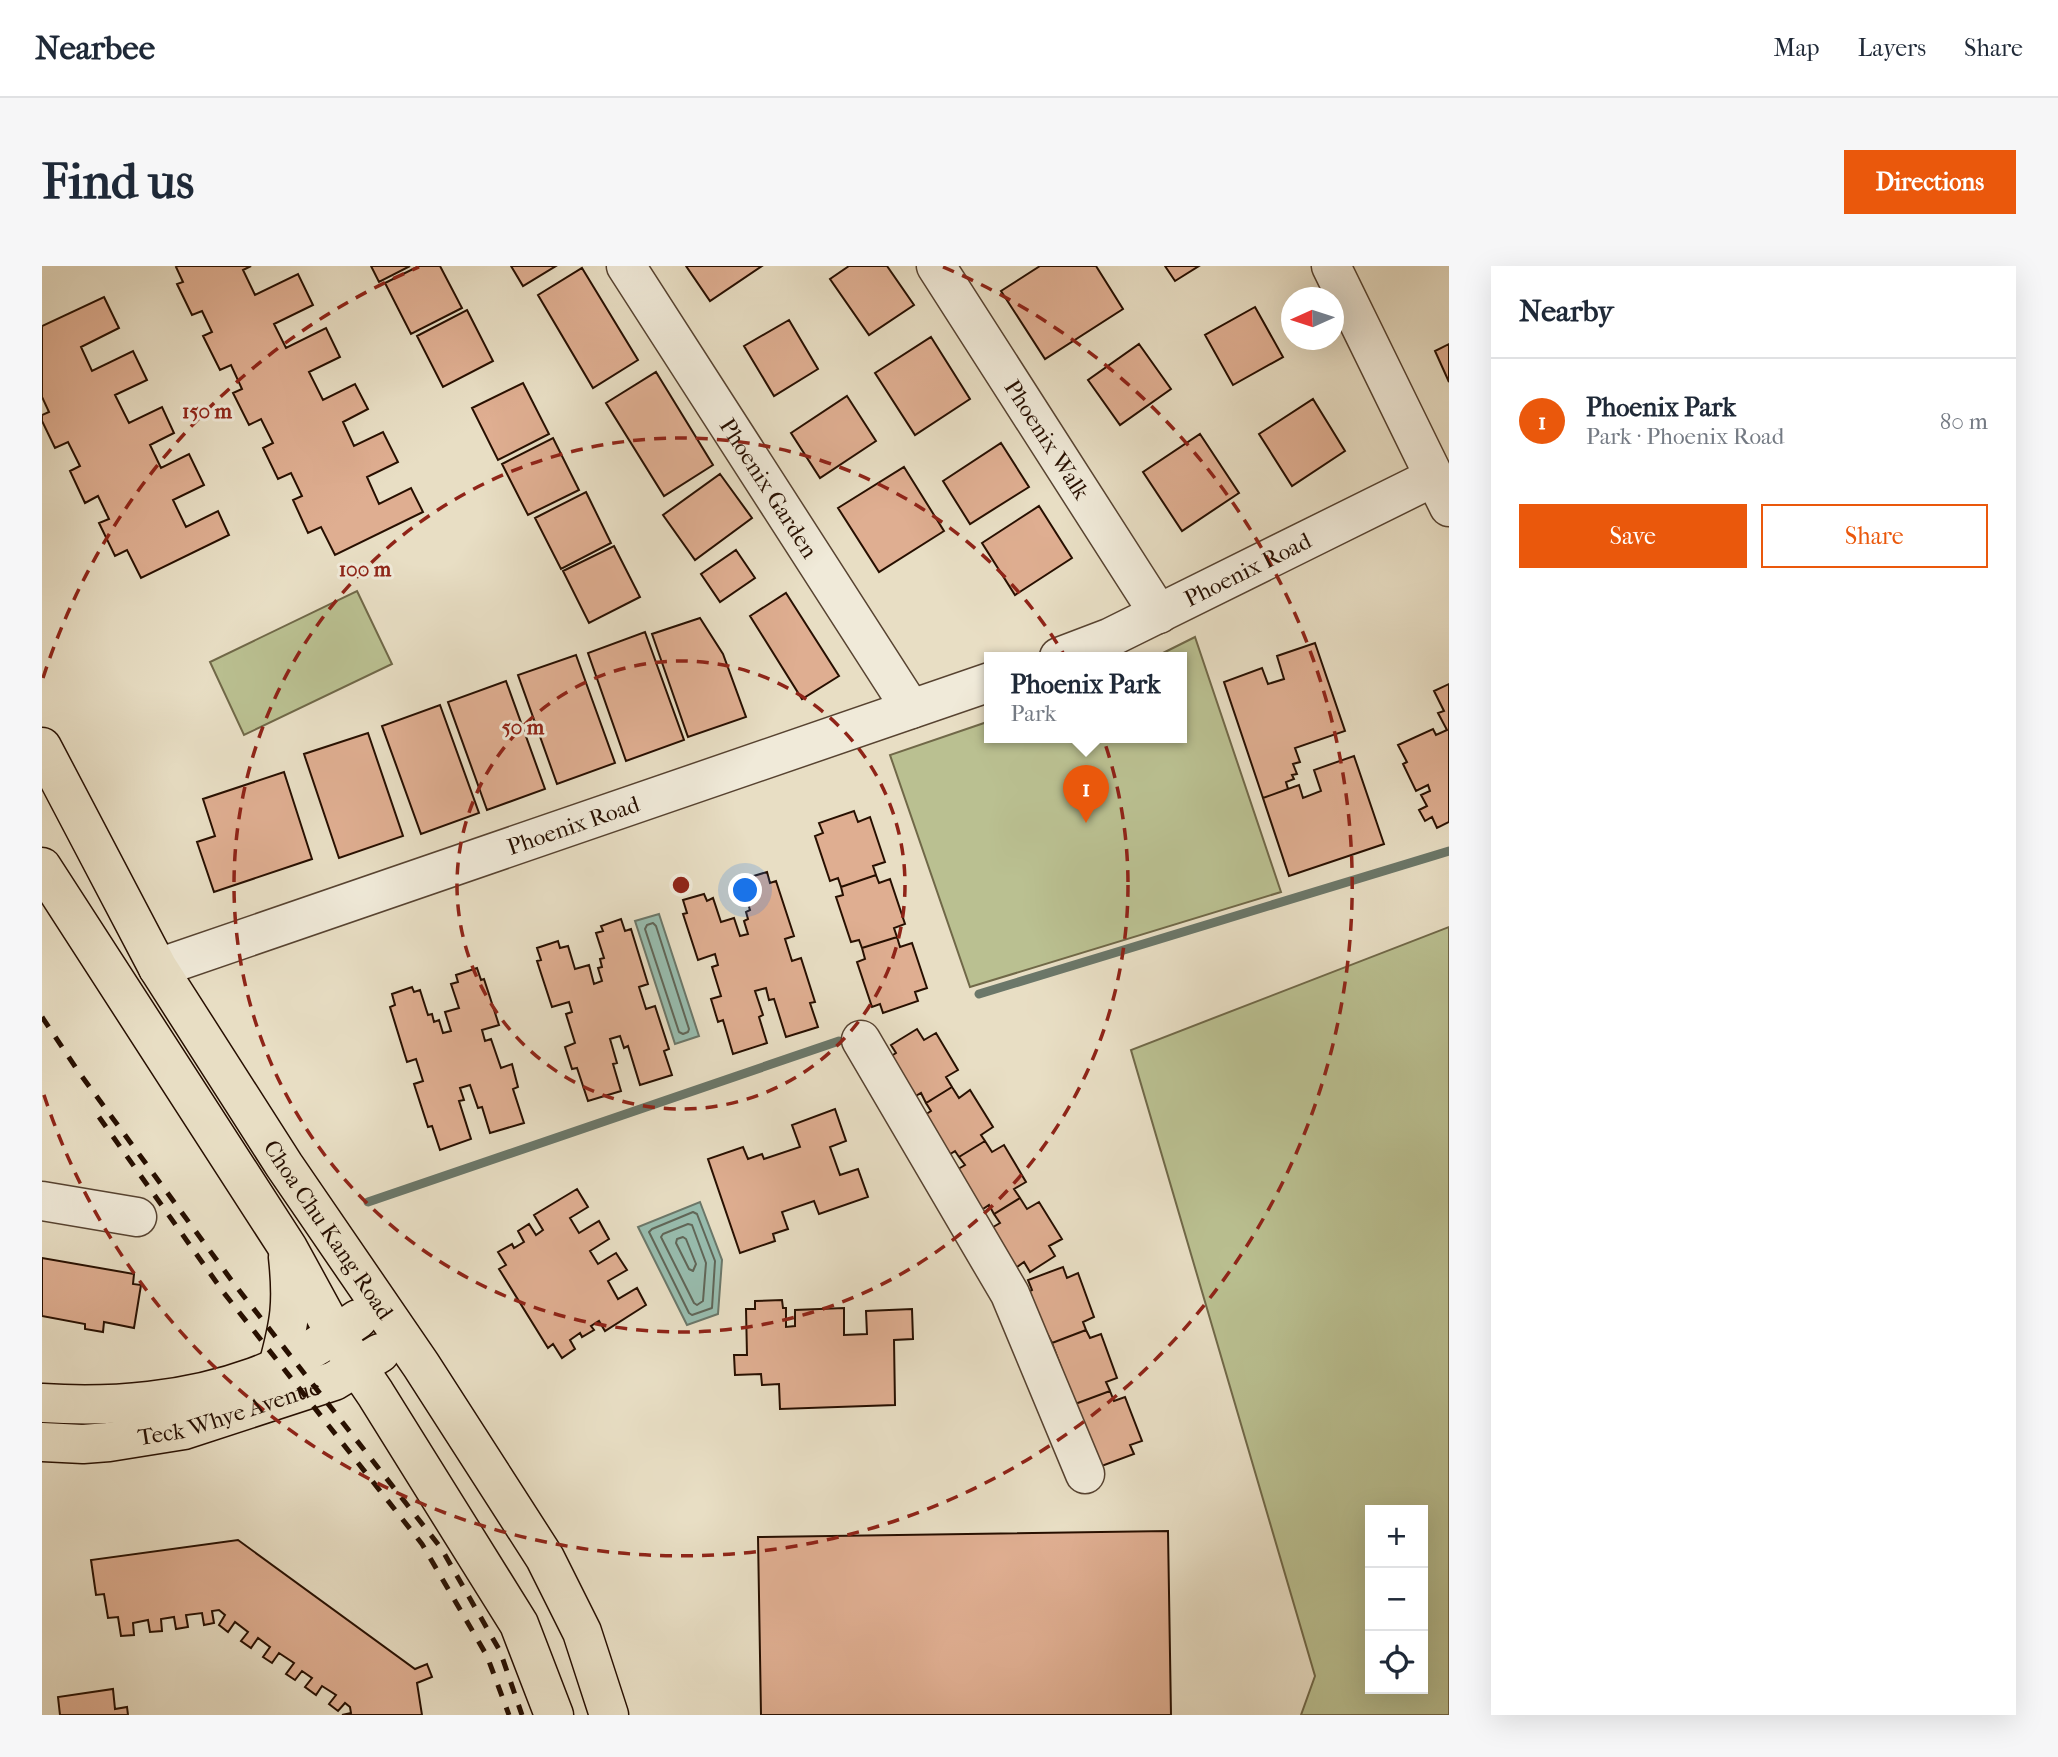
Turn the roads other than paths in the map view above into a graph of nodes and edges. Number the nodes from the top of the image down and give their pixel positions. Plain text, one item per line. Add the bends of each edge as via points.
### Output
1 (626, 266) edge
2 (936, 266) edge
3 (1331, 266) edge
4 (1442, 492) edge
5 (1159, 614) junction
6 (1072, 652) edge
7 (984, 684) edge
8 (911, 709) junction
9 (42, 747) edge
10 (42, 867) edge
11 (158, 968) junction
12 (861, 1040) dead end
13 (42, 1201) edge
14 (137, 1217) dead end
15 (288, 1248) junction
16 (379, 1305) junction
17 (335, 1334) junction
18 (402, 1338) junction
19 (278, 1366) junction
20 (358, 1367) junction
21 (42, 1403) edge
22 (42, 1442) edge
23 (1085, 1474) dead end
24 (554, 1715) edge
25 (609, 1715) edge

1 - 8 street, Phoenix Garden
2 - 5 street, Phoenix Walk
3 - 4 street
4 - 5 street, Phoenix Road
5 - 6 street, Phoenix Road
7 - 8 street, Phoenix Road
8 - 11 street, Phoenix Road
9 - 11 main road, Choa Chu Kang Road
10 - 15 main road, Choa Chu Kang Road
11 - 16 main road, Choa Chu Kang Road
12 - 23 street via 1010,1294
13 - 14 street
15 - 17 main road, Choa Chu Kang Road
15 - 19 main road via 292,1297
16 - 17 main road, Teck Whye Avenue
16 - 18 main road, Choa Chu Kang Road
17 - 19 main road, Teck Whye Avenue
17 - 20 main road, Choa Chu Kang Road
18 - 20 main road, Teck Whye Avenue
18 - 25 main road, Choa Chu Kang Road via 545,1558 582,1632
19 - 21 main road, Teck Whye Avenue via 208,1391 107,1404
20 - 22 main road, Teck Whye Avenue via 334,1381 174,1432 96,1443
20 - 24 main road, Choa Chu Kang Road via 519,1624

